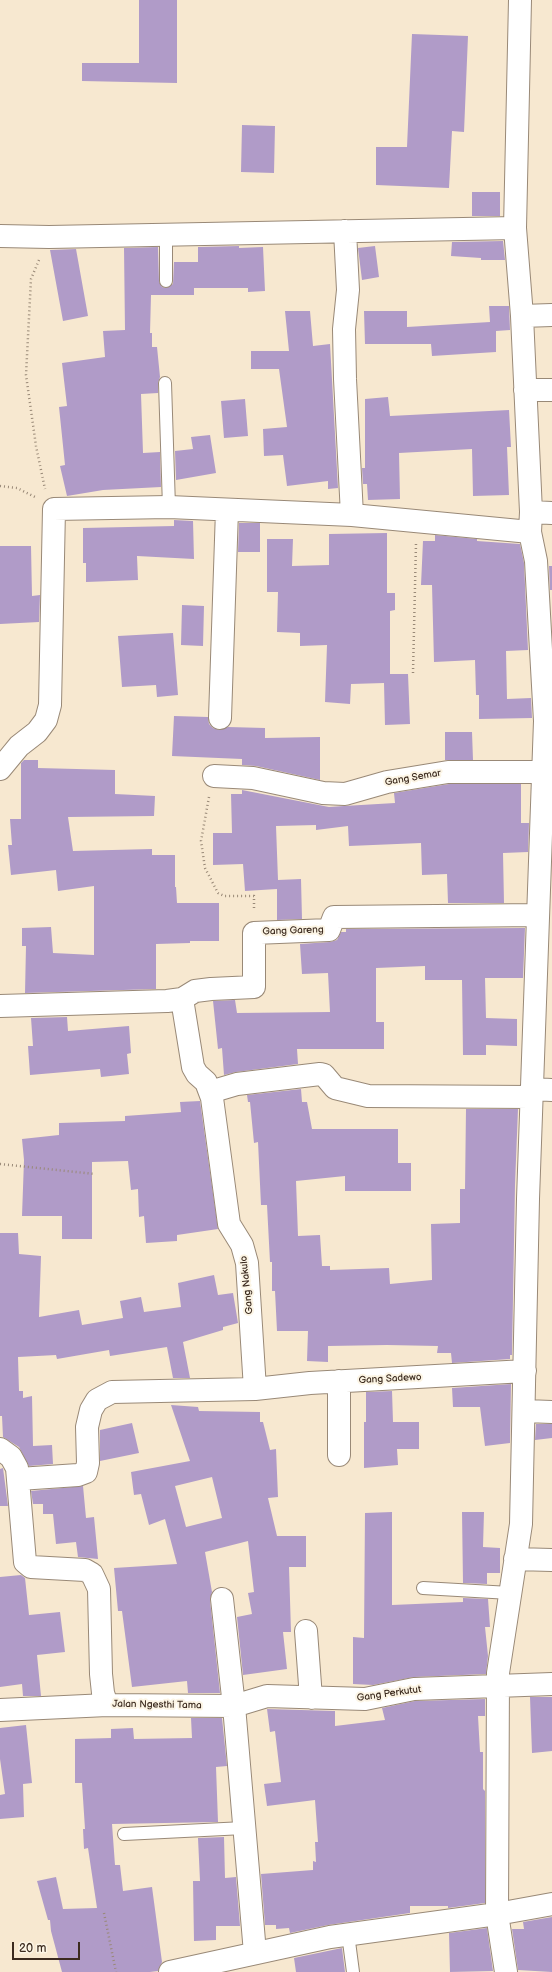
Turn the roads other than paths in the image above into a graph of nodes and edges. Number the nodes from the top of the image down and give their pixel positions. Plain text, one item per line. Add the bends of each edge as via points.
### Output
1 (520, 0) edge
2 (515, 228) junction
3 (345, 231) junction
4 (166, 235) junction
5 (0, 236) edge
6 (166, 281) dead end
7 (522, 316) junction
8 (552, 316) edge
9 (165, 383) dead end
10 (526, 390) junction
11 (552, 390) edge
12 (169, 507) junction
13 (227, 510) junction
14 (352, 515) junction
15 (538, 519) edge
16 (544, 561) edge
17 (220, 718) dead end
18 (548, 721) edge
19 (0, 769) edge
20 (543, 772) junction
21 (214, 776) road end
22 (538, 915) junction
23 (182, 999) junction
24 (0, 1006) edge
25 (210, 1092) junction
26 (538, 1092) edge
27 (525, 1371) junction
28 (339, 1382) junction
29 (255, 1389) junction
30 (524, 1411) junction
31 (552, 1412) edge
32 (0, 1449) edge
33 (339, 1455) dead end
34 (18, 1479) junction
35 (515, 1559) junction
36 (552, 1560) edge
37 (423, 1588) dead end
38 (510, 1593) junction
39 (222, 1599) dead end
40 (306, 1631) dead end
41 (552, 1684) edge
42 (498, 1685) junction
43 (311, 1698) junction
44 (107, 1705) junction
45 (234, 1706) junction
46 (0, 1710) edge
47 (244, 1828) junction
48 (124, 1834) dead end
49 (552, 1904) edge
50 (497, 1914) junction
51 (348, 1934) junction
52 (255, 1952) junction
53 (170, 1972) edge
54 (353, 1972) edge
55 (506, 1972) edge

1 - 2 street
2 - 3 street
2 - 7 street
3 - 4 street
3 - 14 street via 348,290 344,329 345,379
4 - 5 street
4 - 6 lane
7 - 8 street
7 - 10 street
9 - 12 lane
10 - 11 street
10 - 15 street
12 - 13 street
12 - 19 street via 51,506 50,705 46,720 37,732 19,746
13 - 14 street
13 - 17 street
14 - 15 street via 416,520
15 - 16 street
16 - 18 street
18 - 20 street
20 - 21 street, Gang Semar via 448,772 387,782 345,794 323,793 253,778
20 - 22 street
22 - 23 street, Gang Gareng via 334,917 329,930 254,933 254,987 195,991
22 - 26 street
23 - 24 street, Gang Gareng
23 - 25 street via 193,1067 206,1082
25 - 26 street via 237,1084 320,1074 335,1088 368,1096
25 - 29 street, Gang Nakulo via 229,1224 242,1245 247,1263
26 - 27 street via 528,1199
27 - 28 street, Gang Sadewo
27 - 30 street
28 - 29 street, Gang Sadewo
28 - 33 street
29 - 34 street, Gang Sadewo via 112,1392 97,1400 91,1410 87,1426 86,1472 78,1475
30 - 31 street
30 - 35 street via 521,1524
32 - 34 street, Jalan Ngesthi Tama via 11,1456 17,1468
34 - 44 street, Jalan Ngesthi Tama via 25,1562 31,1567 86,1570 92,1574 99,1590 101,1674
35 - 36 street
35 - 38 street
37 - 38 lane
38 - 42 street
39 - 45 street
40 - 43 street
41 - 42 street, Gang Perkutut
42 - 43 street, Gang Perkutut via 414,1689 365,1699
42 - 50 street
43 - 45 street, Gang Perkutut via 266,1696
44 - 45 street, Jalan Ngesthi Tama
44 - 46 street
45 - 47 street
47 - 48 lane
47 - 52 street
49 - 50 street
50 - 51 street
50 - 55 street
51 - 52 street
51 - 54 lane
52 - 53 street

